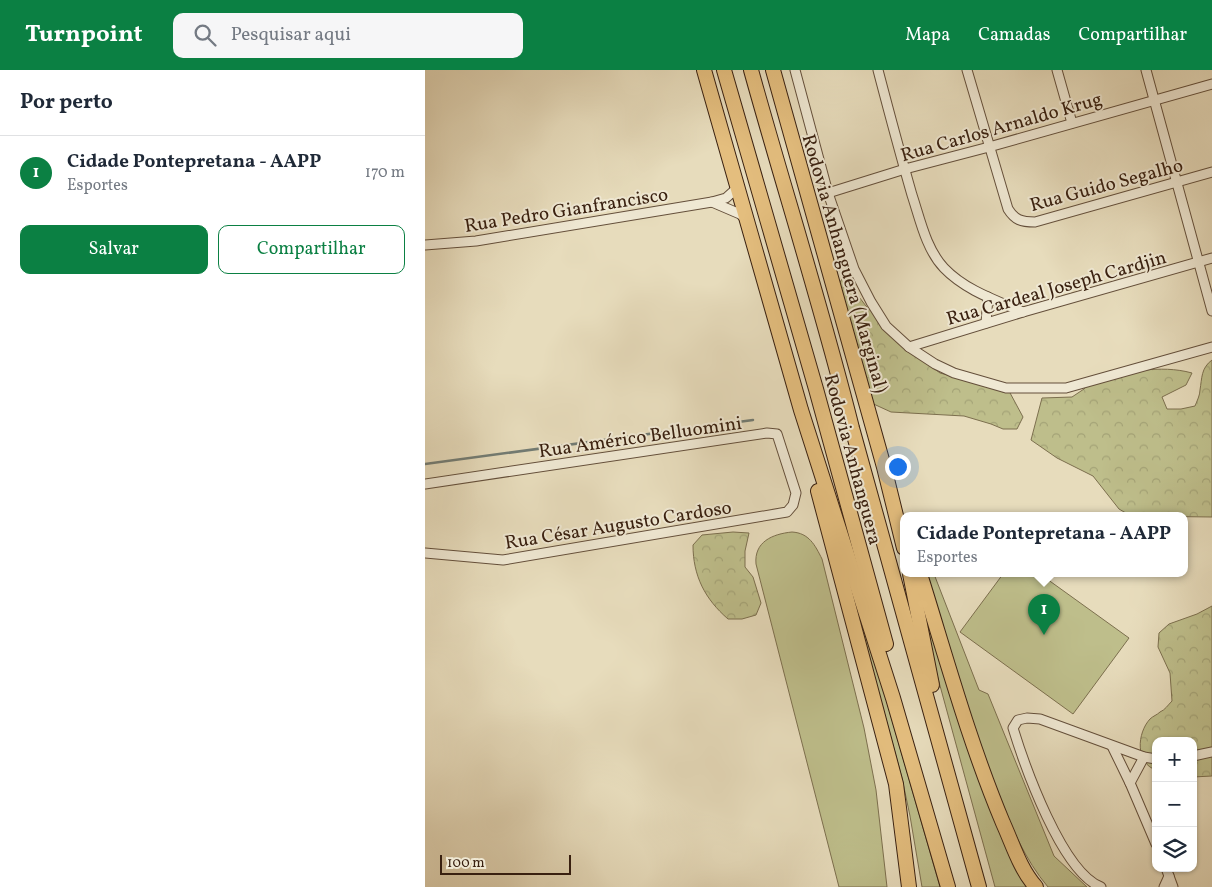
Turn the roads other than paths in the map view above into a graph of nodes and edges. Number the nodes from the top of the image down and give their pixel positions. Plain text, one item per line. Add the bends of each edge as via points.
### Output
1 (703, 70) edge
2 (723, 70) edge
3 (751, 70) edge
4 (773, 70) edge
5 (795, 70) edge
6 (878, 70) edge
7 (967, 70) edge
8 (1057, 70) edge
9 (1146, 70) edge
10 (1212, 84) edge
11 (1154, 100) junction
12 (1072, 123) junction
13 (989, 147) junction
14 (905, 169) junction
15 (1212, 172) edge
16 (1177, 182) junction
17 (737, 188) junction
18 (828, 193) junction
19 (712, 202) junction
20 (746, 219) junction
21 (425, 245) edge
22 (1212, 258) edge
23 (1199, 262) junction
24 (988, 297) junction
25 (1212, 311) edge
26 (1023, 312) junction
27 (986, 323) junction
28 (1212, 346) edge
29 (909, 347) junction
30 (801, 410) junction
31 (884, 467) junction
32 (425, 484) edge
33 (787, 512) joint
34 (900, 512) edge
35 (900, 532) edge
36 (425, 553) edge
37 (911, 577) edge
38 (921, 577) edge
39 (1111, 746) junction
40 (1211, 753) edge
41 (1197, 755) edge
42 (1144, 757) junction
43 (1152, 758) edge
44 (1130, 782) junction
45 (953, 793) junction
46 (1152, 834) edge
47 (1168, 872) edge
48 (909, 887) edge
49 (948, 887) edge
50 (957, 887) edge
51 (979, 887) edge
52 (1036, 887) edge
53 (1101, 887) edge
54 (1164, 887) edge
55 (1173, 887) edge

1 - 17 highway
2 - 50 highway, Rodovia Anhanguera
3 - 45 highway, Rodovia Anhanguera
4 - 31 highway, Rodovia Anhanguera (Marginal)
5 - 18 street
6 - 14 street
7 - 13 street, Rua Guido Segalho
8 - 12 street
9 - 11 street
10 - 11 street, Rua Carlos Arnaldo Krug
11 - 12 street, Rua Carlos Arnaldo Krug
11 - 16 street
12 - 13 street, Rua Carlos Arnaldo Krug
13 - 14 street, Rua Carlos Arnaldo Krug
13 - 16 street, Rua Guido Segalho via 1008,209 1013,217 1023,222 1035,222
14 - 18 street, Rua Carlos Arnaldo Krug
14 - 24 street via 933,252 943,267 962,283
15 - 16 street, Rua Guido Segalho
16 - 23 street
17 - 19 street, Rua Pedro Gianfrancisco via 726,198
17 - 20 highway
18 - 29 street via 853,269 886,326
19 - 20 street
19 - 21 street, Rua Pedro Gianfrancisco via 476,241
20 - 30 highway
22 - 23 street, Rua Cardeal Joseph Cardjin
23 - 25 street
23 - 26 street, Rua Cardeal Joseph Cardjin
24 - 26 street
24 - 27 street
26 - 27 street, Rua Cardeal Joseph Cardjin
27 - 29 street, Rua Cardeal Joseph Cardjin
28 - 29 street via 1066,388 1006,388 954,373
30 - 48 highway via 824,515 895,784
30 - 49 highway via 893,698
31 - 34 highway
31 - 35 highway
32 - 33 street, Rua Américo Belluomini via 777,434 796,493
33 - 36 street, Rua César Augusto Cardoso via 503,560
37 - 45 highway
38 - 52 highway via 979,762 1022,867
39 - 42 street
39 - 44 street
39 - 53 street via 1040,719 1018,720 1013,728 1054,832 1082,873
40 - 41 street
42 - 43 street
42 - 44 street
44 - 46 street
45 - 51 highway, Rodovia Anhanguera
47 - 54 street
47 - 55 street

